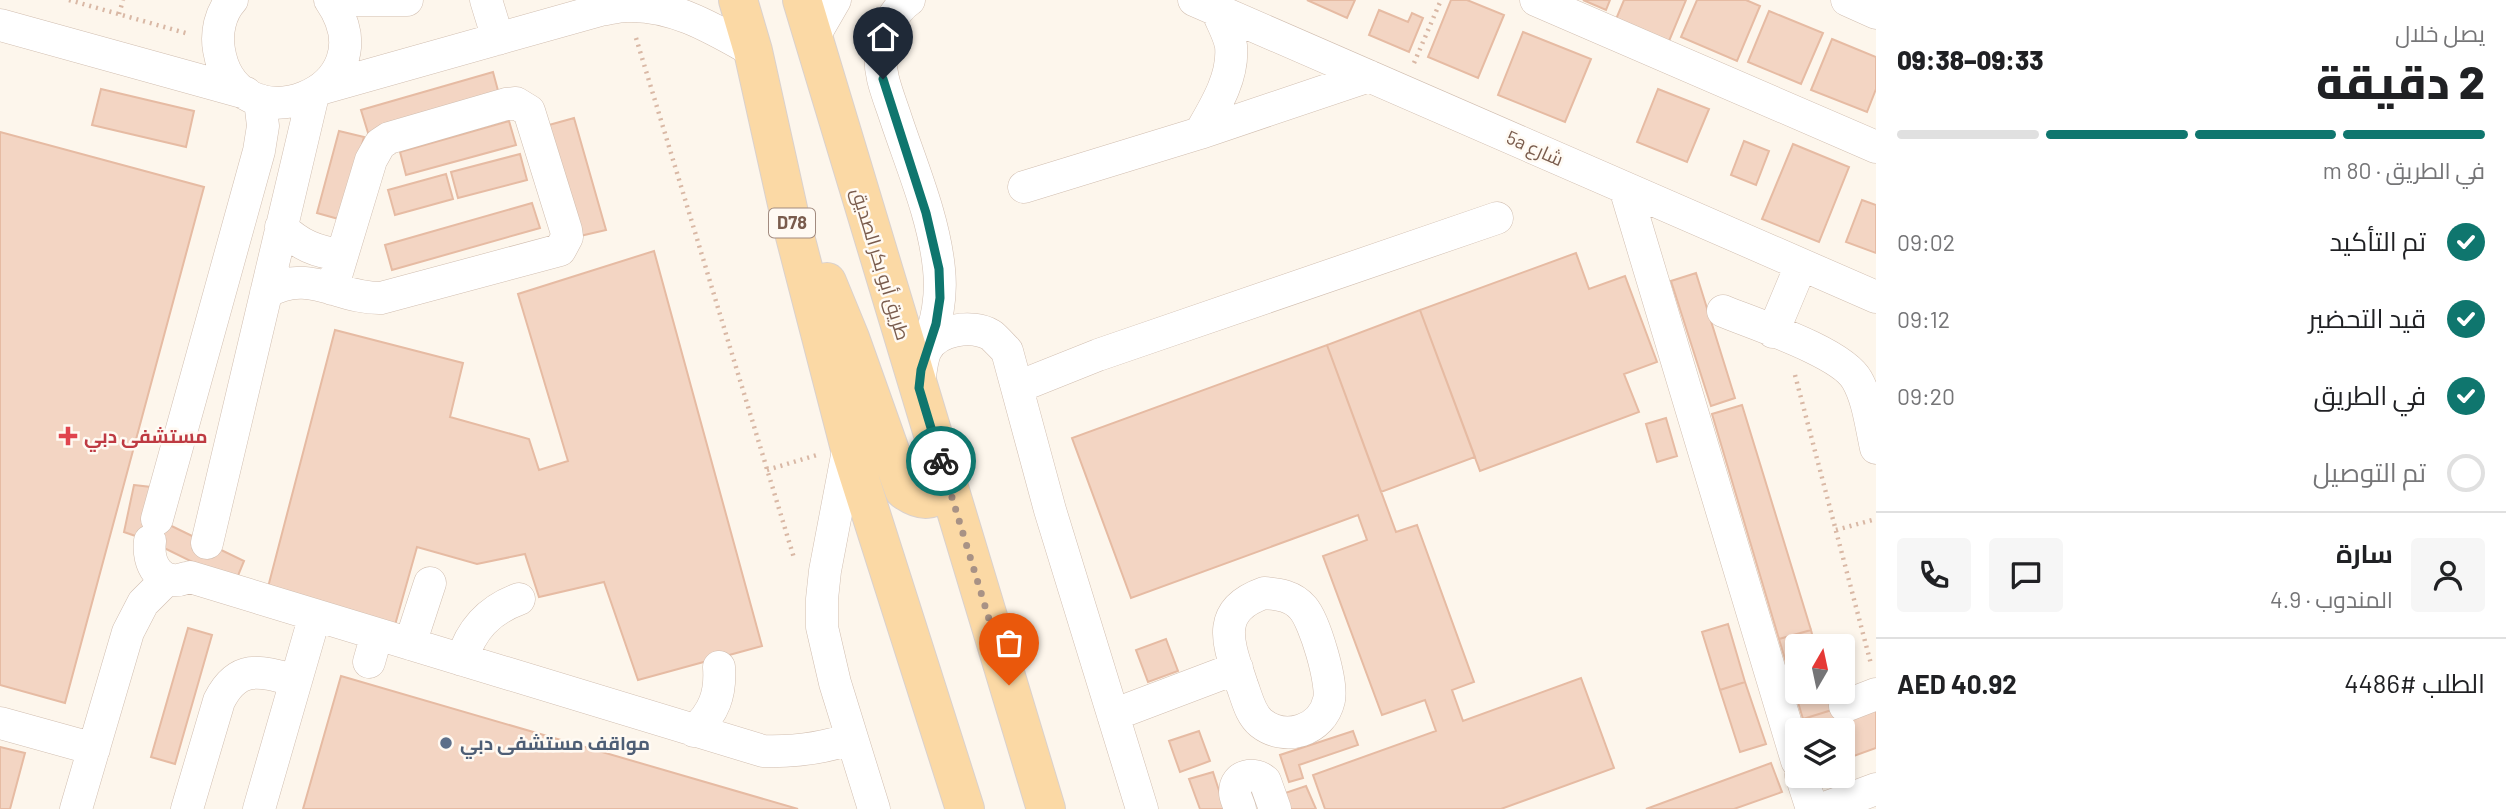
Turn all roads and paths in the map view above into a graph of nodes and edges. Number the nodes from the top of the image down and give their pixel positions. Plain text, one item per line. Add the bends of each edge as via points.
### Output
1 (69, 0) edge
2 (122, 0) edge
3 (232, 0) edge
4 (330, 0) edge
5 (340, 0) edge
6 (407, 0) edge
7 (486, 0) edge
8 (738, 0) edge
9 (802, 0) edge
10 (835, 0) edge
11 (909, 0) edge
12 (1441, 0) edge
13 (1536, 0) edge
14 (1847, 0) edge
15 (1206, 5) edge
16 (626, 6) junction
17 (1876, 13) edge
18 (119, 14) junction
19 (0, 26) edge
20 (813, 38) junction
21 (498, 39) junction
22 (217, 42) junction
23 (753, 51) junction
24 (1369, 76) junction
25 (1402, 90) junction
26 (318, 92) junction
27 (253, 97) junction
28 (1200, 133) junction
29 (1876, 147) edge
30 (1024, 187) dead end
31 (1625, 188) junction
32 (789, 213) junction
33 (1497, 218) dead end
34 (281, 227) junction
35 (342, 255) junction
36 (1801, 265) junction
37 (332, 289) junction
38 (266, 293) junction
39 (1876, 297) edge
40 (1723, 311) dead end
41 (1779, 335) junction
42 (927, 348) junction
43 (1018, 387) junction
44 (919, 388) junction
45 (849, 445) junction
46 (1876, 448) edge
47 (174, 451) junction
48 (225, 464) junction
49 (767, 470) junction
50 (948, 486) junction
51 (1876, 519) edge
52 (1836, 530) junction
53 (191, 566) junction
54 (430, 583) dead end
55 (519, 598) dead end
56 (822, 599) junction
57 (315, 615) junction
58 (410, 644) junction
59 (462, 660) junction
60 (719, 667) dead end
61 (1237, 668) junction
62 (296, 681) junction
63 (1874, 682) edge
64 (1845, 706) dead end
65 (1114, 715) junction
66 (1785, 721) edge
67 (0, 723) edge
68 (1261, 723) junction
69 (694, 732) junction
70 (852, 738) junction
71 (94, 749) junction
72 (1253, 775) junction
73 (1805, 788) edge
74 (1876, 789) edge
75 (76, 809) edge
76 (187, 809) edge
77 (259, 809) edge
78 (874, 809) edge
79 (965, 809) edge
80 (1046, 809) edge
81 (1142, 809) edge
82 (1240, 809) edge
83 (1275, 809) edge
84 (1812, 809) edge
85 (1822, 809) edge

1 - 18 path
2 - 18 path
3 - 22 street via 220,23
4 - 26 street via 339,13 345,45 334,76
5 - 6 street
7 - 21 street
8 - 23 main road, D78
9 - 20 main road, طريق أبو بكر الصديق
10 - 20 street
11 - 42 street via 888,26 881,52 883,79 939,269 940,298
12 - 25 path
13 - 29 street
14 - 17 street
15 - 24 street, 5a شارع
15 - 28 street via 1231,45 1219,100
16 - 21 street
16 - 23 street via 684,16
16 - 49 path
18 - 22 path
19 - 27 street
20 - 44 main road, طريق أبو بكر الصديق
21 - 26 street
22 - 27 street via 225,71
23 - 32 main road, D78
24 - 25 street, 5a شارع
24 - 28 street
25 - 31 street, 5a شارع
26 - 27 street via 287,103
26 - 34 street
27 - 47 street via 263,126 259,151
28 - 30 street
31 - 36 street, 5a شارع
31 - 66 street
32 - 45 main road, D78
32 - 50 main road via 838,305 904,490 927,499
33 - 43 street via 1098,355
34 - 35 street via 308,248
34 - 38 street
35 - 37 street
35 - 37 street via 380,144 506,104 516,103 529,111 566,230 561,250 382,298
36 - 39 street, 5a شارع
36 - 41 street
37 - 38 street via 299,281
38 - 48 street
40 - 41 street
41 - 46 street via 1840,361 1856,378
41 - 52 path
42 - 43 street via 945,333 968,328 990,335 1007,351
42 - 44 street
43 - 65 street via 1050,510
44 - 50 main road, طريق أبو بكر الصديق
45 - 49 path
45 - 56 street
45 - 79 main road, D78
47 - 48 street
47 - 53 street via 153,530 150,563 157,573
48 - 53 street
49 - 56 path via 805,595
50 - 80 main road, طريق أبو بكر الصديق
51 - 52 path
52 - 63 path
53 - 57 street
53 - 71 street via 143,603 128,632
54 - 58 street
55 - 59 street via 482,621
56 - 70 street via 827,655
57 - 58 street via 373,648
57 - 62 street
58 - 59 street
59 - 69 street
60 - 69 street via 713,710
61 - 65 street
61 - 68 street via 1251,710
61 - 68 street via 1227,632 1239,606 1264,593 1279,594 1304,609 1329,684 1326,709 1319,720 1297,732 1272,730
62 - 76 street via 251,672 226,688
62 - 77 street
63 - 64 street
65 - 81 street
67 - 71 street
68 - 72 street
69 - 70 street via 763,751 823,748
70 - 78 street
71 - 75 street
72 - 82 street via 1236,786
72 - 83 street via 1265,781
73 - 84 street
74 - 85 street

